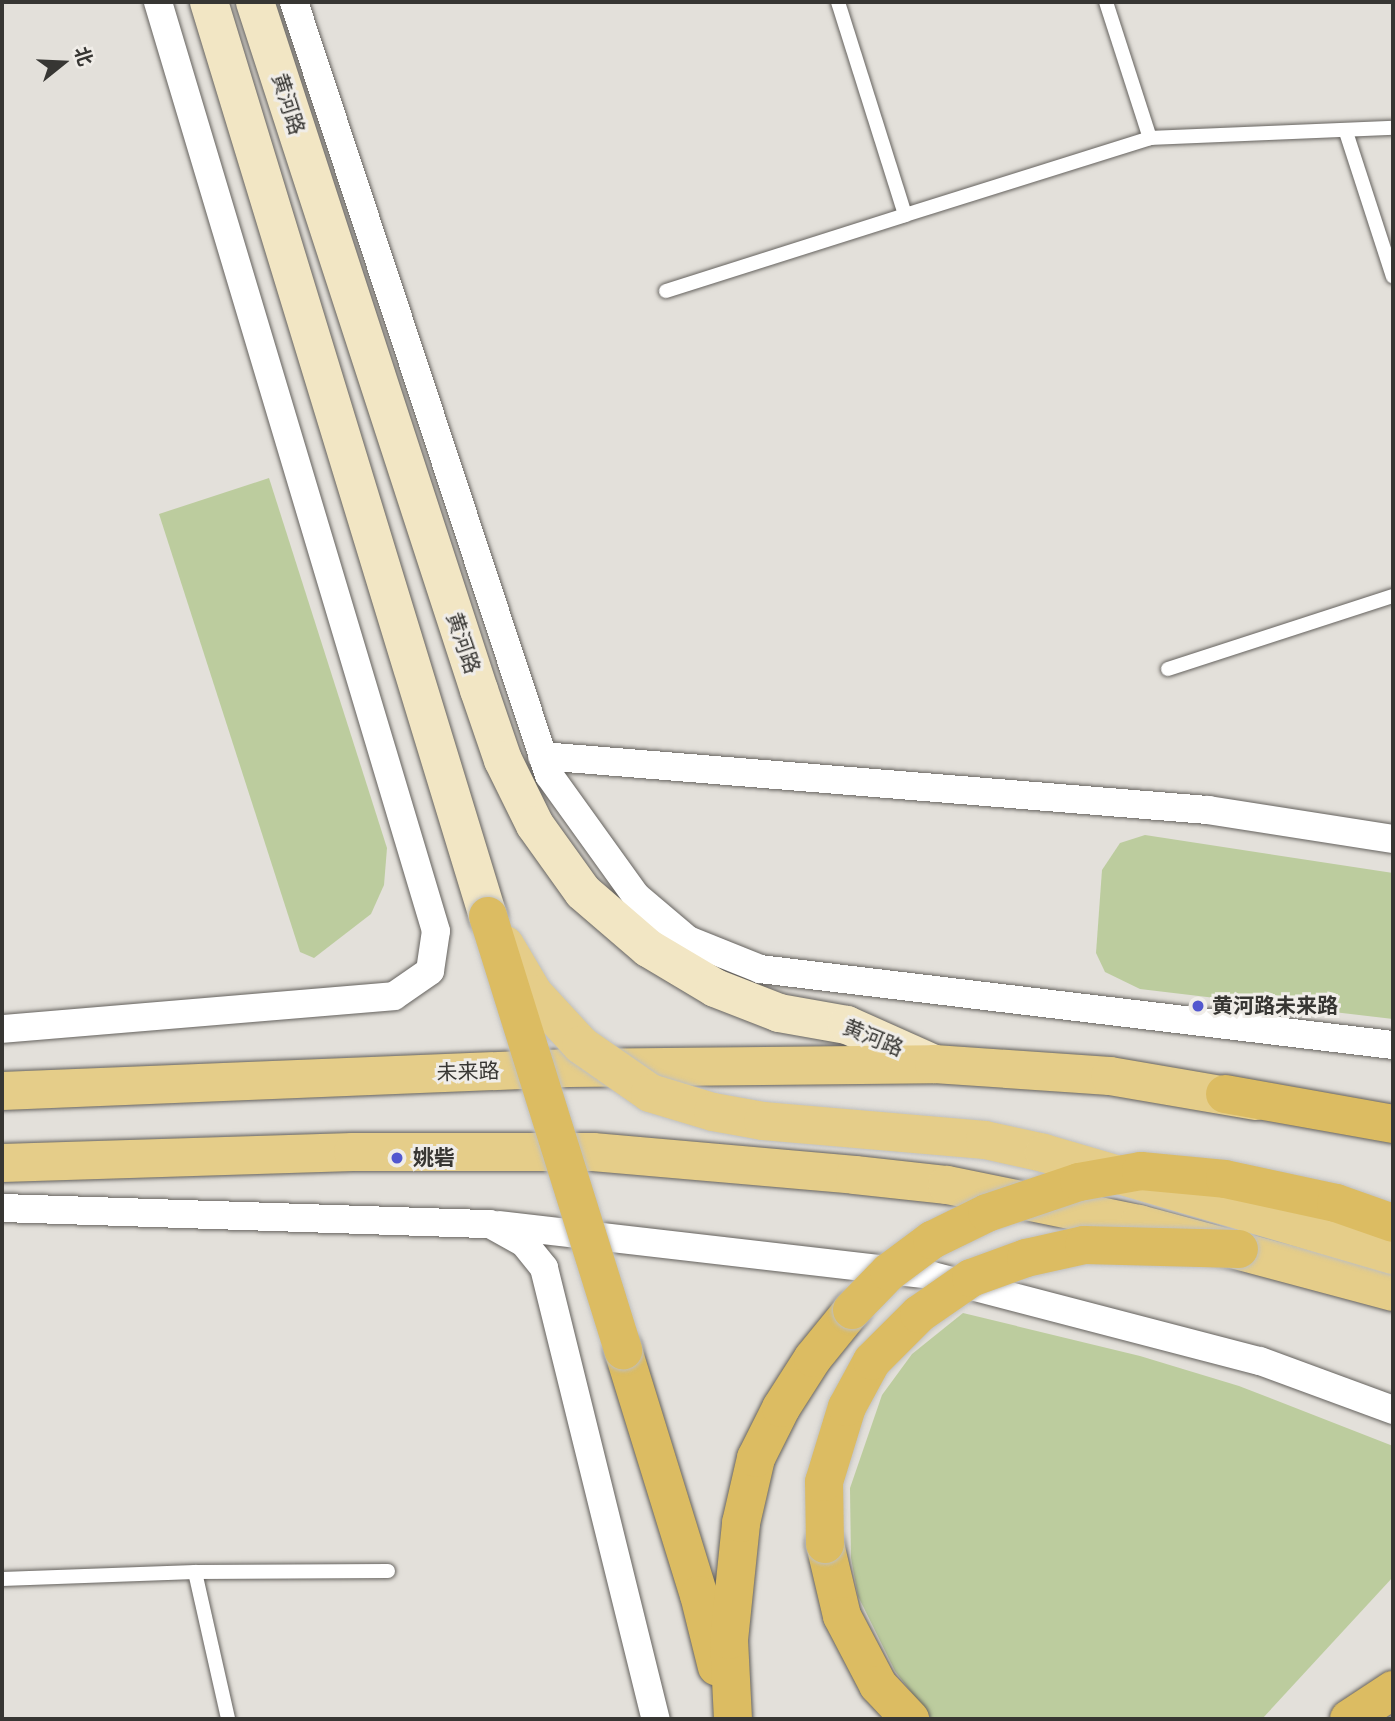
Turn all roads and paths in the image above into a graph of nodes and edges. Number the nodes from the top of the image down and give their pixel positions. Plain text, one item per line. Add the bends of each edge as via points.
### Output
1 (158, 2) edge
2 (209, 2) edge
3 (255, 2) edge
4 (294, 2) edge
5 (838, 2) edge
6 (1107, 2) edge
7 (1393, 128) edge
8 (1346, 132) junction
9 (1150, 138) junction
10 (905, 215) junction
11 (1393, 277) edge
12 (666, 291) dead end
13 (1393, 596) edge
14 (1168, 669) dead end
15 (542, 756) junction
16 (1393, 839) edge
17 (488, 916) junction
18 (2, 1029) edge
19 (1393, 1045) edge
20 (933, 1064) junction
21 (2, 1091) edge
22 (1225, 1094) junction
23 (1393, 1124) edge
24 (1393, 1135) edge
25 (2, 1163) edge
26 (2, 1209) edge
27 (1393, 1223) edge
28 (490, 1224) junction
29 (1238, 1249) junction
30 (1393, 1255) edge
31 (1393, 1292) edge
32 (1393, 1410) edge
33 (388, 1571) dead end
34 (195, 1572) junction
35 (2, 1578) edge
36 (1393, 1690) edge
37 (1393, 1697) edge
38 (228, 1719) edge
39 (656, 1719) edge
40 (731, 1719) edge
41 (910, 1719) edge
42 (1349, 1719) edge
43 (1373, 1719) edge

1 - 18 street via 436,931 429,971 394,996
2 - 17 main road
3 - 20 main road, 黄河路 via 487,713 503,760 535,825 583,892 648,948 715,988 779,1013 847,1025
4 - 15 street
5 - 10 lane
6 - 9 lane
7 - 8 lane
8 - 9 lane
8 - 11 lane
9 - 10 lane
10 - 12 lane
13 - 14 lane
15 - 16 street via 1208,810
15 - 19 street via 549,775 636,896 688,940 760,969
17 - 30 main road, bridge via 534,994 552,1015 581,1045 650,1093 763,1121 985,1140
17 - 40 highway, bridge via 699,1595
20 - 21 main road, 未来路 via 569,1068
20 - 22 main road, 未来路 via 1110,1076
22 - 23 highway
22 - 24 main road, 未来路
25 - 29 main road, bridge via 353,1152 593,1152 947,1185
26 - 28 street
27 - 40 highway, bridge via 1336,1203 1224,1179 1141,1171 1079,1182 976,1218 932,1240 889,1272 852,1310 794,1388 757,1458 741,1523 729,1640
28 - 32 street via 929,1275 1260,1361
28 - 39 street via 524,1243 544,1268
29 - 31 main road
29 - 41 highway, bridge via 1084,1245 1026,1258 971,1278 919,1314 872,1361 846,1407 824,1482 825,1544 842,1616 877,1685
33 - 34 lane
34 - 35 lane
34 - 38 lane
36 - 42 highway
37 - 43 highway

